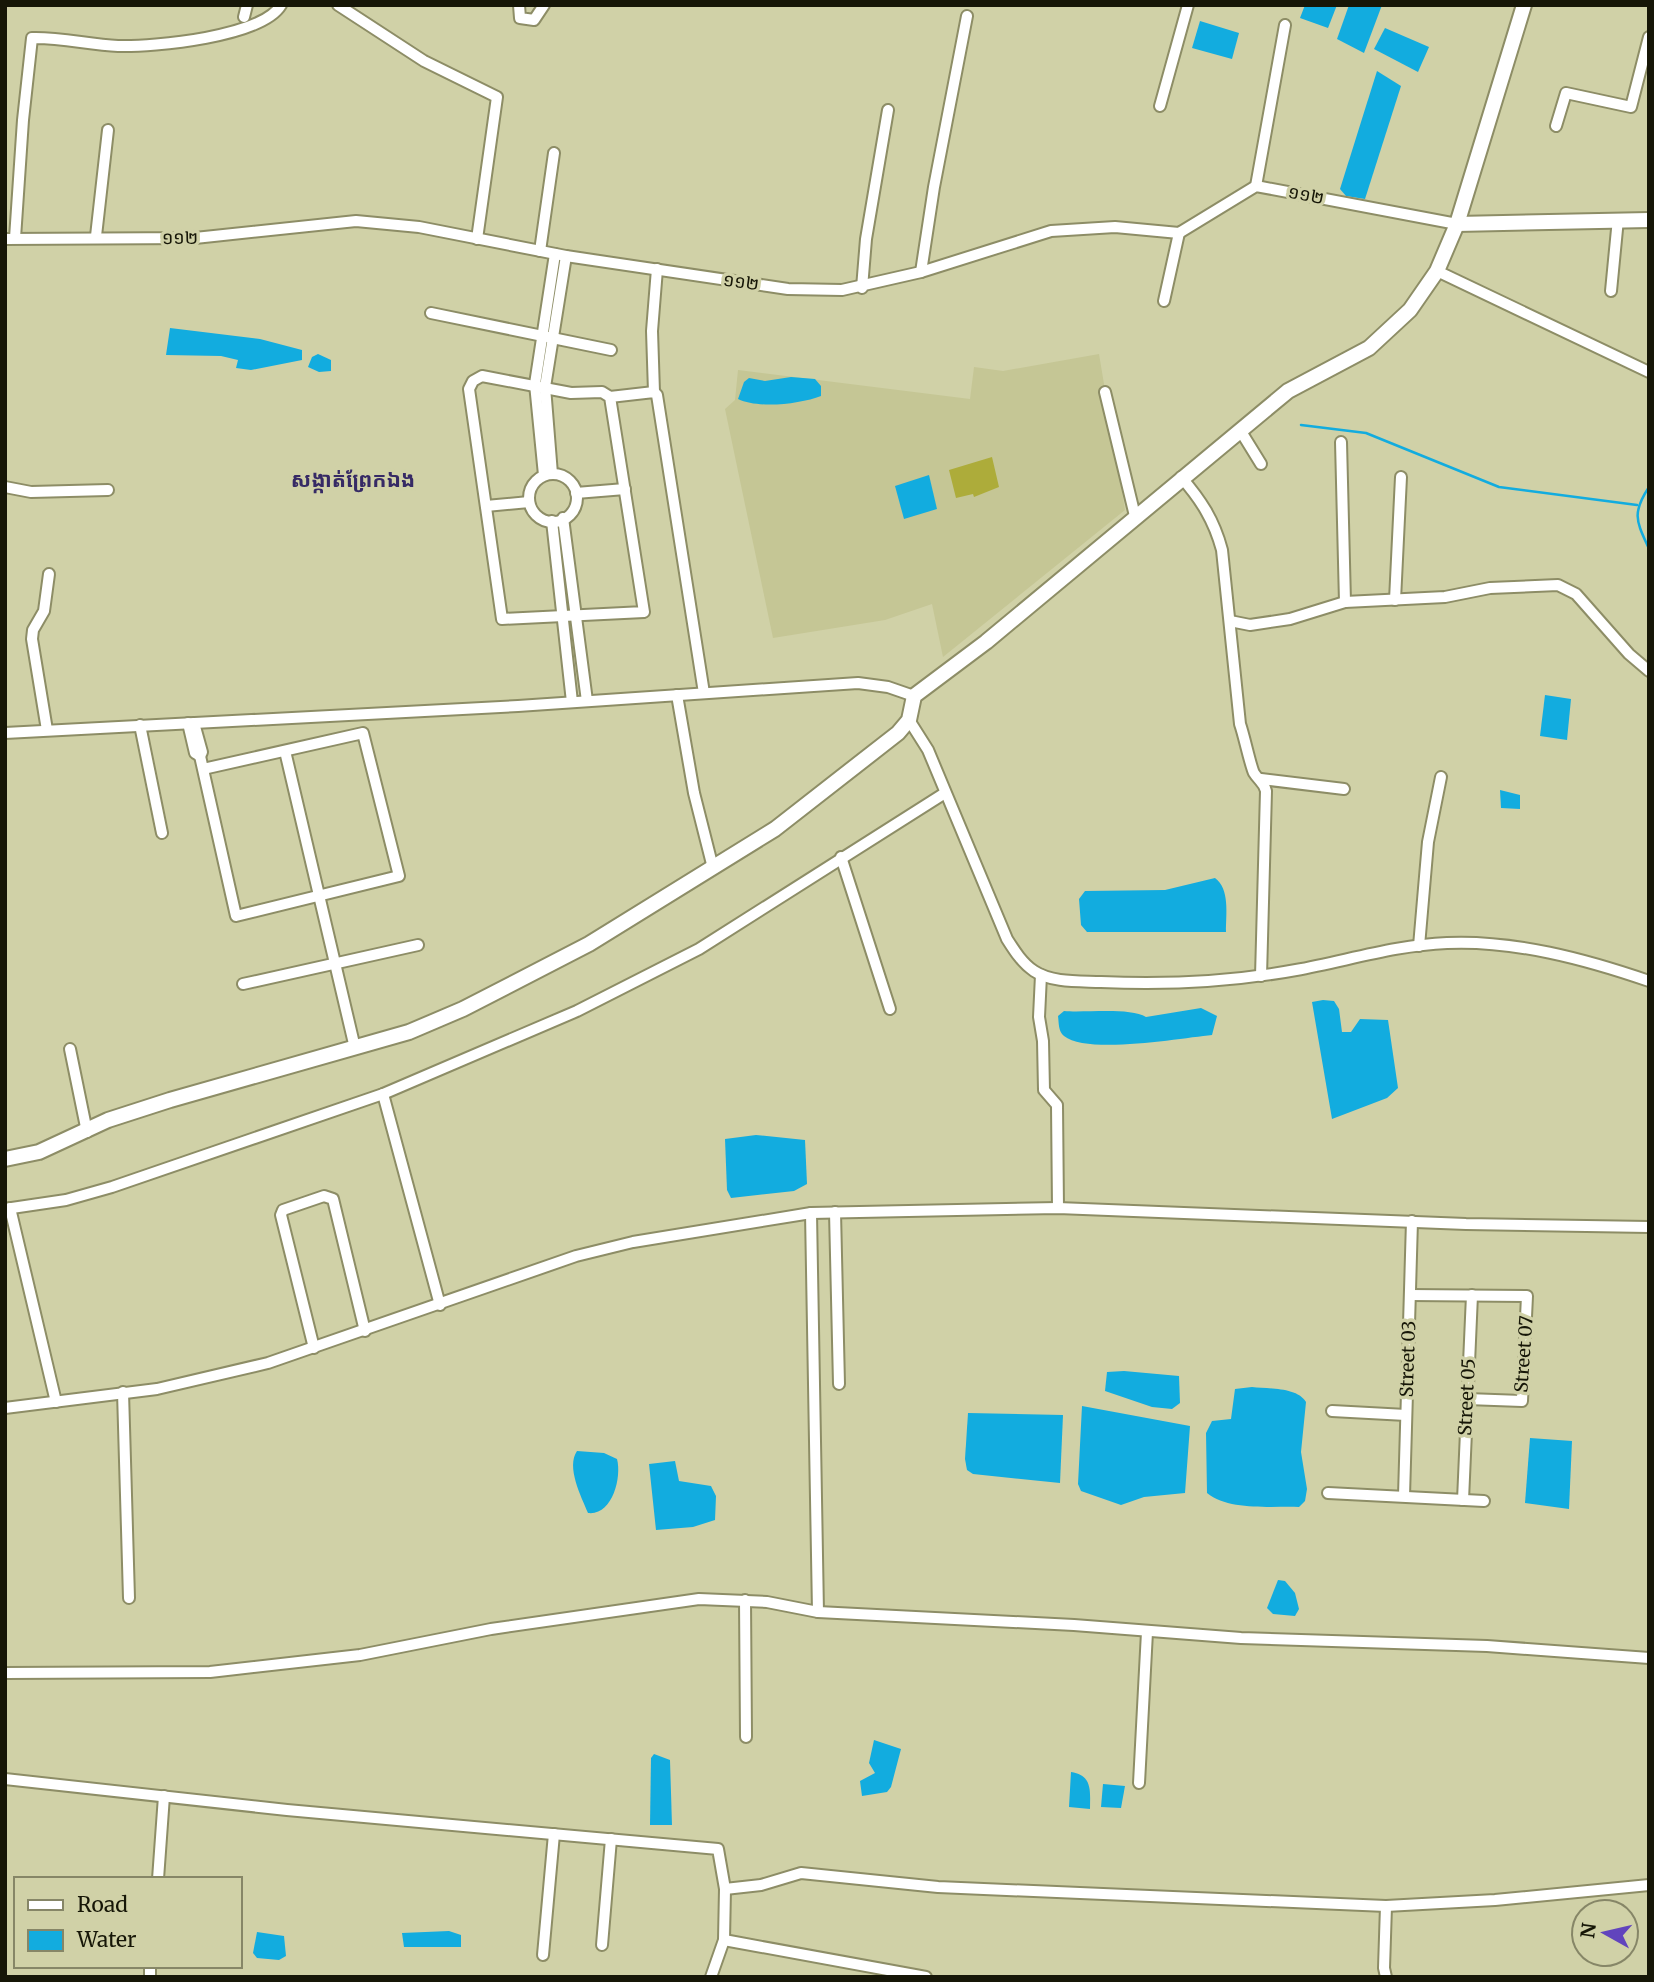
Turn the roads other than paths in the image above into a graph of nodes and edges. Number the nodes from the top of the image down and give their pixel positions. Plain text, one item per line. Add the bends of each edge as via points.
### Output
1 (247, 5) edge
2 (281, 5) edge
3 (338, 5) edge
4 (519, 5) edge
5 (544, 5) edge
6 (1188, 5) edge
7 (1524, 5) edge
8 (967, 16) dead end
9 (244, 17) dead end
10 (1285, 25) dead end
11 (1649, 37) edge
12 (1160, 106) dead end
13 (888, 110) dead end
14 (1556, 126) dead end
15 (108, 130) dead end
16 (554, 153) dead end
17 (1256, 186) junction
18 (1618, 219) junction
19 (1649, 220) edge
20 (1457, 224) junction
21 (1179, 233) junction
22 (96, 236) junction
23 (10, 239) edge
24 (477, 239) junction
25 (540, 251) junction
26 (560, 255) junction
27 (657, 269) junction
28 (1437, 271) junction
29 (921, 272) junction
30 (862, 288) junction
31 (1611, 291) dead end
32 (1164, 301) dead end
33 (430, 313) dead end
34 (547, 337) junction
35 (611, 350) dead end
36 (1649, 372) edge
37 (540, 386) junction
38 (654, 392) junction
39 (1105, 393) dead end
40 (610, 397) junction
41 (1240, 430) junction
42 (1341, 442) dead end
43 (1261, 464) dead end
44 (548, 475) junction
45 (1181, 477) junction
46 (1401, 477) dead end
47 (5, 487) edge
48 (625, 489) junction
49 (108, 490) dead end
50 (576, 493) junction
51 (529, 502) junction
52 (486, 506) junction
53 (1135, 516) junction
54 (558, 520) junction
55 (49, 574) dead end
56 (1395, 600) junction
57 (1345, 602) junction
58 (563, 617) junction
59 (577, 617) junction
60 (1230, 621) junction
61 (1649, 671) edge
62 (704, 693) junction
63 (677, 695) junction
64 (914, 696) junction
65 (587, 701) junction
66 (572, 702) junction
67 (909, 720) junction
68 (191, 723) junction
69 (140, 725) junction
70 (47, 730) junction
71 (5, 733) edge
72 (285, 751) junction
73 (203, 769) junction
74 (1441, 777) dead end
75 (1261, 779) junction
76 (1345, 789) dead end
77 (945, 793) junction
78 (162, 833) dead end
79 (841, 857) junction
80 (713, 868) junction
81 (318, 896) junction
82 (418, 945) dead end
83 (1419, 946) junction
84 (333, 964) junction
85 (1041, 975) junction
86 (1261, 976) junction
87 (1649, 981) edge
88 (243, 984) dead end
89 (890, 1009) dead end
90 (355, 1048) junction
91 (70, 1049) dead end
92 (383, 1094) junction
93 (87, 1132) junction
94 (5, 1159) edge
95 (8, 1208) edge
96 (1058, 1208) junction
97 (835, 1212) junction
98 (811, 1213) junction
99 (1412, 1221) junction
100 (1649, 1227) edge
101 (1410, 1295) junction
102 (1472, 1295) junction
103 (440, 1305) junction
104 (365, 1331) junction
105 (314, 1348) junction
106 (839, 1384) dead end
107 (123, 1392) junction
108 (1467, 1399) junction
109 (56, 1402) junction
110 (5, 1408) edge
111 (1332, 1411) dead end
112 (1406, 1415) junction
113 (1328, 1493) dead end
114 (1404, 1496) junction
115 (1463, 1500) junction
116 (1484, 1501) dead end
117 (129, 1598) dead end
118 (745, 1600) junction
119 (818, 1612) junction
120 (1147, 1632) junction
121 (1649, 1658) edge
122 (5, 1673) edge
123 (746, 1737) dead end
124 (5, 1779) edge
125 (1139, 1783) dead end
126 (164, 1796) junction
127 (554, 1834) junction
128 (611, 1839) junction
129 (158, 1877) edge
130 (1649, 1885) edge
131 (725, 1889) junction
132 (1386, 1906) junction
133 (724, 1940) junction
134 (602, 1945) dead end
135 (543, 1955) dead end
136 (710, 1977) edge
137 (926, 1977) edge
138 (1386, 1977) edge

1 - 9 street
2 - 23 street via 270,19 204,39 122,46 32,38
3 - 24 street via 424,61 497,97
4 - 5 street via 520,18 527,21 534,20
6 - 12 street
7 - 20 street
8 - 29 street
10 - 17 street
11 - 14 street via 1631,107 1566,93
13 - 30 street
15 - 22 street
16 - 25 street
17 - 20 street, ១១២
17 - 21 street
18 - 19 street
18 - 20 street
18 - 31 street
20 - 28 street
21 - 29 street, ១១២ via 1115,227 1051,231
21 - 32 street
22 - 23 street, ១១២
22 - 24 street, ១១២ via 195,238 356,221
24 - 25 street, ១១២
25 - 26 street, ១១២
26 - 27 street, ១១២
26 - 34 street
27 - 30 street, ១១២ via 788,289
27 - 38 street
28 - 36 street
28 - 41 street via 1410,310 1370,348 1288,391
29 - 30 street, ១១២
33 - 34 street
34 - 35 street
34 - 37 street
37 - 40 street via 571,393 602,392
37 - 44 street
37 - 52 street via 482,376 473,381 470,389
38 - 40 street
38 - 62 street
39 - 53 street
40 - 48 street
41 - 43 street
41 - 45 street
42 - 57 street
44 - 50 street via 565,477
44 - 51 street via 532,486
45 - 53 street
45 - 60 street via 1216,526
46 - 56 street
47 - 49 street via 31,492
48 - 50 street
48 - 59 street via 645,612
50 - 54 street via 575,507
51 - 52 street
51 - 54 street via 537,516
52 - 58 street via 502,619
53 - 64 street via 1023,612
54 - 58 street
54 - 59 street
55 - 70 street via 44,611 32,639
56 - 57 street
56 - 61 street via 1558,584 1576,594
57 - 60 street via 1290,620 1250,625
58 - 59 street
58 - 66 street
59 - 65 street
60 - 75 street via 1240,724 1253,772
62 - 63 street
62 - 64 street via 858,683
63 - 65 street
63 - 80 street
64 - 67 street
65 - 66 street
66 - 68 street
67 - 77 street via 928,750
67 - 80 street via 812,802
68 - 69 street
68 - 73 street via 195,753
69 - 70 street
69 - 78 street
70 - 71 street
72 - 73 street
72 - 81 street
72 - 81 street via 363,733 399,876
73 - 81 street via 236,916
74 - 83 street via 1428,842
75 - 76 street
75 - 86 street via 1266,791
77 - 79 street
77 - 85 street via 1007,939 1017,955
79 - 89 street
79 - 92 street via 666,967 577,1011
80 - 90 street via 519,981 409,1032
81 - 84 street
82 - 84 street
83 - 86 street
83 - 87 street via 1488,942
84 - 88 street
84 - 90 street
85 - 86 street via 1157,984
85 - 96 street via 1044,1090 1057,1105
90 - 93 street via 170,1100
91 - 93 street
92 - 95 street via 112,1187 66,1200
92 - 103 street
93 - 94 street via 39,1152
95 - 109 street
96 - 97 street
96 - 99 street
97 - 98 street
97 - 106 street
98 - 103 street via 633,1242 576,1256
98 - 119 street
99 - 100 street
99 - 101 street, Street 03
101 - 102 street
101 - 112 street, Street 03
102 - 108 street, Street 05
102 - 108 street, Street 07 via 1527,1296 1522,1401
103 - 104 street
104 - 105 street
104 - 105 street via 333,1199 324,1196 283,1210 281,1215
105 - 107 street via 157,1389
107 - 109 street
107 - 117 street
108 - 115 street, Street 05
109 - 110 street
111 - 112 street
112 - 114 street, Street 03
113 - 114 street
114 - 115 street
115 - 116 street
118 - 119 street
118 - 122 street via 699,1599 587,1613 360,1655 210,1672
118 - 123 street
119 - 120 street
120 - 121 street via 1487,1646
120 - 125 street
124 - 126 street
126 - 127 street
126 - 129 street
127 - 128 street
127 - 135 street
128 - 131 street via 718,1849
128 - 134 street
130 - 132 street
131 - 132 street via 761,1885 801,1873 938,1887
131 - 133 street
132 - 138 street
133 - 136 street
133 - 137 street

